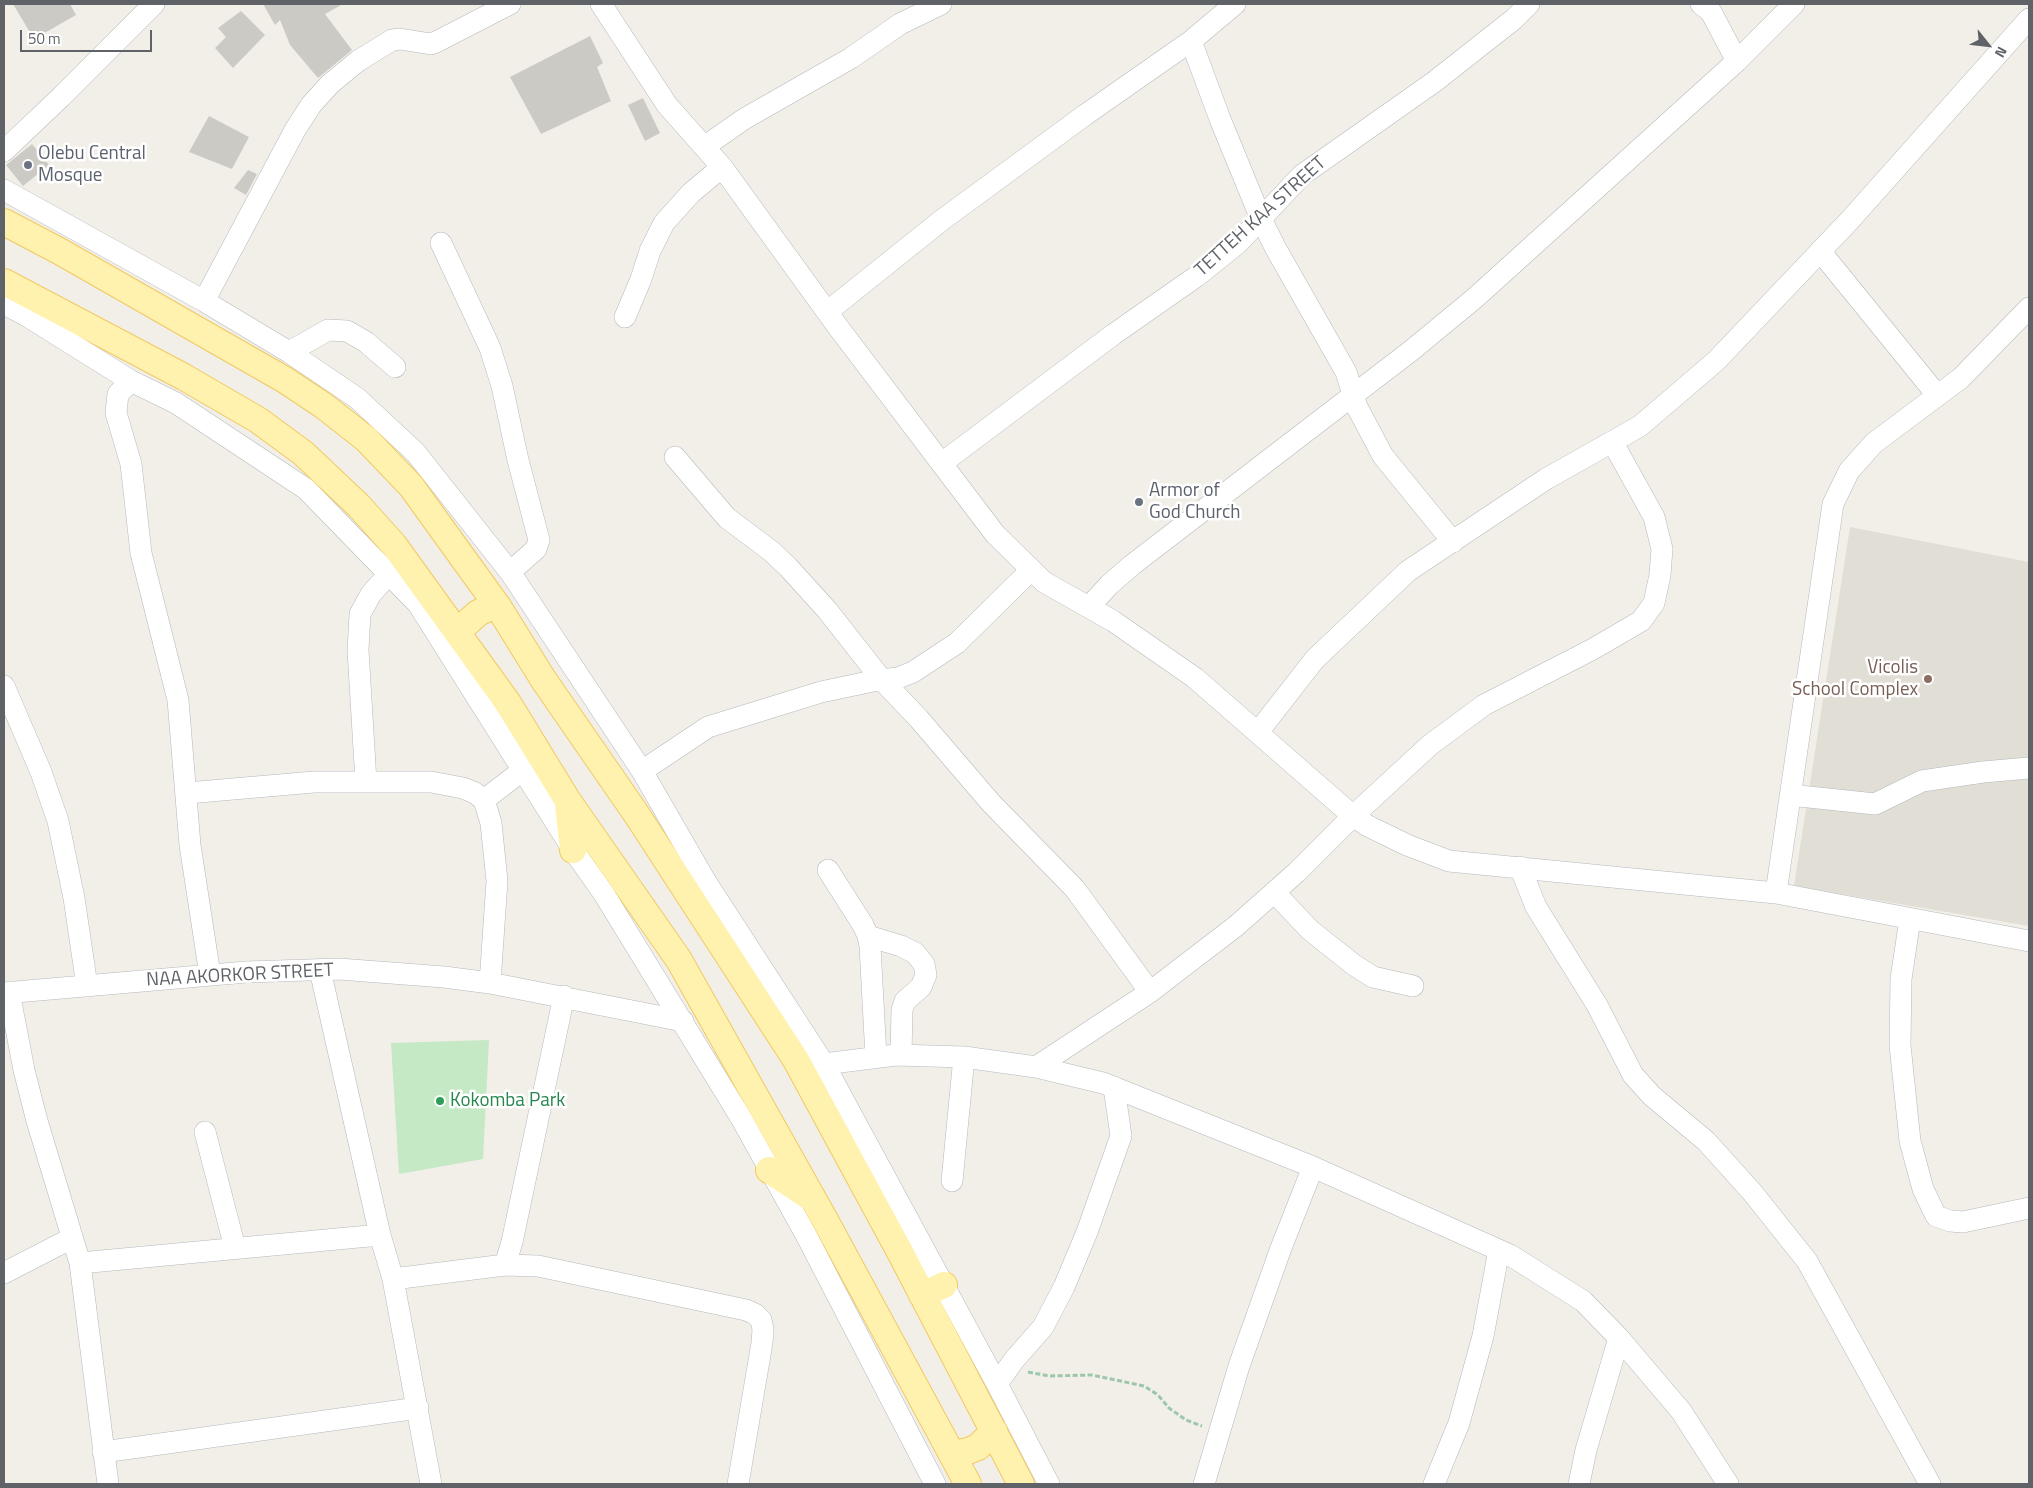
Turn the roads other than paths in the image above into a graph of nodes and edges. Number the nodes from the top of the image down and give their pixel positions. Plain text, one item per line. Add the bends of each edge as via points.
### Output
1 (154, 4) edge
2 (510, 4) edge
3 (601, 4) edge
4 (941, 4) edge
5 (1235, 4) edge
6 (1529, 4) edge
7 (1701, 4) edge
8 (1794, 4) edge
9 (2027, 26) edge
10 (1191, 41) junction
11 (1736, 61) junction
12 (704, 147) junction
13 (4, 151) edge
14 (722, 167) junction
15 (4, 190) edge
16 (1261, 219) junction
17 (4, 222) edge
18 (441, 243) dead end
19 (1820, 251) junction
20 (4, 282) edge
21 (204, 301) junction
22 (4, 304) edge
23 (2029, 308) edge
24 (827, 312) junction
25 (626, 317) dead end
26 (289, 352) junction
27 (396, 367) dead end
28 (131, 381) junction
29 (1353, 394) junction
30 (1937, 395) junction
31 (1613, 443) junction
32 (675, 457) dead end
33 (942, 463) junction
34 (1454, 542) junction
35 (1031, 570) junction
36 (510, 572) junction
37 (388, 574) junction
38 (1089, 607) junction
39 (499, 608) junction
40 (458, 631) junction
41 (882, 680) junction
42 (4, 686) edge
43 (1258, 732) junction
44 (2029, 768) edge
45 (523, 770) junction
46 (642, 771) junction
47 (366, 782) junction
48 (187, 793) junction
49 (1790, 795) junction
50 (484, 800) junction
51 (568, 801) junction
52 (1353, 816) junction
53 (573, 850) junction
54 (1520, 867) junction
55 (828, 870) dead end
56 (1274, 892) junction
57 (1776, 892) junction
58 (1910, 919) junction
59 (868, 936) junction
60 (2029, 941) edge
61 (320, 970) junction
62 (210, 975) junction
63 (490, 984) junction
64 (87, 986) junction
65 (1413, 986) dead end
66 (1150, 992) junction
67 (6, 993) edge
68 (564, 996) junction
69 (683, 1021) junction
70 (901, 1055) junction
71 (964, 1057) junction
72 (876, 1058) junction
73 (824, 1064) junction
74 (1036, 1067) junction
75 (1114, 1087) junction
76 (205, 1132) dead end
77 (1312, 1167) junction
78 (769, 1170) junction
79 (952, 1181) dead end
80 (812, 1200) junction
81 (2029, 1208) edge
82 (380, 1235) junction
83 (72, 1238) junction
84 (235, 1248) junction
85 (1499, 1250) junction
86 (80, 1262) junction
87 (505, 1265) junction
88 (4, 1273) edge
89 (393, 1279) junction
90 (933, 1290) junction
91 (1619, 1338) junction
92 (997, 1384) junction
93 (418, 1408) junction
94 (994, 1431) junction
95 (103, 1452) junction
96 (952, 1454) junction
97 (108, 1484) edge
98 (431, 1484) edge
99 (738, 1484) edge
100 (935, 1484) edge
101 (968, 1484) edge
102 (1021, 1484) edge
103 (1049, 1484) edge
104 (1204, 1484) edge
105 (1434, 1484) edge
106 (1578, 1484) edge
107 (1728, 1484) edge
108 (1930, 1484) edge

1 - 13 street
2 - 21 street via 431,44 392,40 358,60 330,84 295,130
3 - 12 street via 667,105
4 - 12 street via 900,24 851,58 744,119
5 - 10 street
6 - 16 street, TETTEH KAA STREET via 1434,82 1302,174
7 - 11 street via 1712,12
8 - 11 street
9 - 19 street
10 - 16 street
10 - 24 street via 942,220
11 - 29 street via 1475,298
12 - 14 street
14 - 24 street
14 - 25 street via 691,193 664,223
15 - 21 street
16 - 29 street via 1346,372
16 - 33 street, TETTEH KAA STREET via 1197,276
17 - 39 main road via 285,380 366,438 411,486
18 - 36 street via 490,348 540,540 536,549
19 - 30 street
19 - 31 street via 1716,361 1640,426
20 - 40 main road via 258,420 303,453 359,506 394,545
21 - 26 street
22 - 28 street
23 - 30 street via 1961,378
24 - 33 street
26 - 27 street via 328,330 347,331
26 - 36 street via 357,398 416,453
28 - 37 street via 176,403 306,489
28 - 48 street via 118,394 116,413 131,464 141,553 178,700
29 - 34 street via 1383,456
29 - 38 street via 1132,566
30 - 49 street via 1874,443 1849,471 1833,504
31 - 34 street via 1546,479
31 - 52 street via 1654,517 1662,549 1654,603 1641,621 1484,706 1430,745
32 - 41 street via 726,518 788,567
33 - 35 street via 995,534
34 - 43 street via 1408,571 1357,618 1316,659
35 - 38 street via 1044,582
35 - 41 street via 957,643 913,672
36 - 46 street
37 - 45 street via 418,604
37 - 47 street via 360,614 358,650
38 - 43 street via 1195,678
39 - 40 main road via 478,613
39 - 90 main road via 796,1060
40 - 51 main road via 508,703
41 - 46 street via 821,692 708,727
41 - 66 street via 991,803 1075,889
42 - 64 street via 41,772 58,822 74,898
43 - 52 street
44 - 49 street via 1922,781 1875,804
45 - 50 street
45 - 53 street
46 - 73 street via 706,882
47 - 48 street via 314,782
47 - 50 street via 431,782 463,788
48 - 62 street via 190,845
49 - 57 street
50 - 63 street via 492,823 497,881
51 - 53 main road
51 - 80 main road via 679,960
52 - 54 street via 1407,845 1449,861
52 - 56 street
53 - 69 street
54 - 57 street
54 - 108 street via 1536,907 1597,1005 1633,1075 1652,1096 1706,1141 1807,1261
55 - 59 street
56 - 65 street via 1310,930 1354,965 1373,977
56 - 66 street via 1236,926
57 - 58 street
58 - 60 street
58 - 81 street via 1901,979 1900,1045 1910,1141 1923,1189 1936,1216 1950,1221 1963,1222
59 - 70 street via 901,946 915,953 924,964 926,976 921,987 905,1001 902,1010
59 - 72 street
61 - 62 street, NAA AKORKOR STREET
61 - 63 street, NAA AKORKOR STREET via 444,977
61 - 82 street
62 - 64 street, NAA AKORKOR STREET
63 - 68 street, NAA AKORKOR STREET
64 - 67 street, NAA AKORKOR STREET
66 - 74 street
67 - 83 street via 37,1121
68 - 69 street, NAA AKORKOR STREET
68 - 87 street
69 - 78 street
70 - 71 street
70 - 72 street
71 - 74 street
71 - 79 street
72 - 73 street
73 - 90 street
74 - 75 street
75 - 77 street
75 - 92 street via 1121,1136 1087,1232 1043,1327
76 - 84 street
77 - 85 street
77 - 104 street via 1258,1313
78 - 80 main road
78 - 100 street
80 - 96 main road
82 - 84 street
82 - 89 street
83 - 86 street
83 - 88 street
84 - 86 street
85 - 91 street via 1583,1302
85 - 105 street via 1483,1336 1459,1423
86 - 95 street
87 - 89 street
87 - 99 street via 538,1266 746,1310 761,1320 760,1356
89 - 93 street
90 - 92 street
90 - 94 main road
91 - 106 street
91 - 107 street via 1680,1411
92 - 103 street
93 - 95 street
93 - 98 street
94 - 96 main road via 978,1447
94 - 102 main road
95 - 97 street
96 - 101 main road

